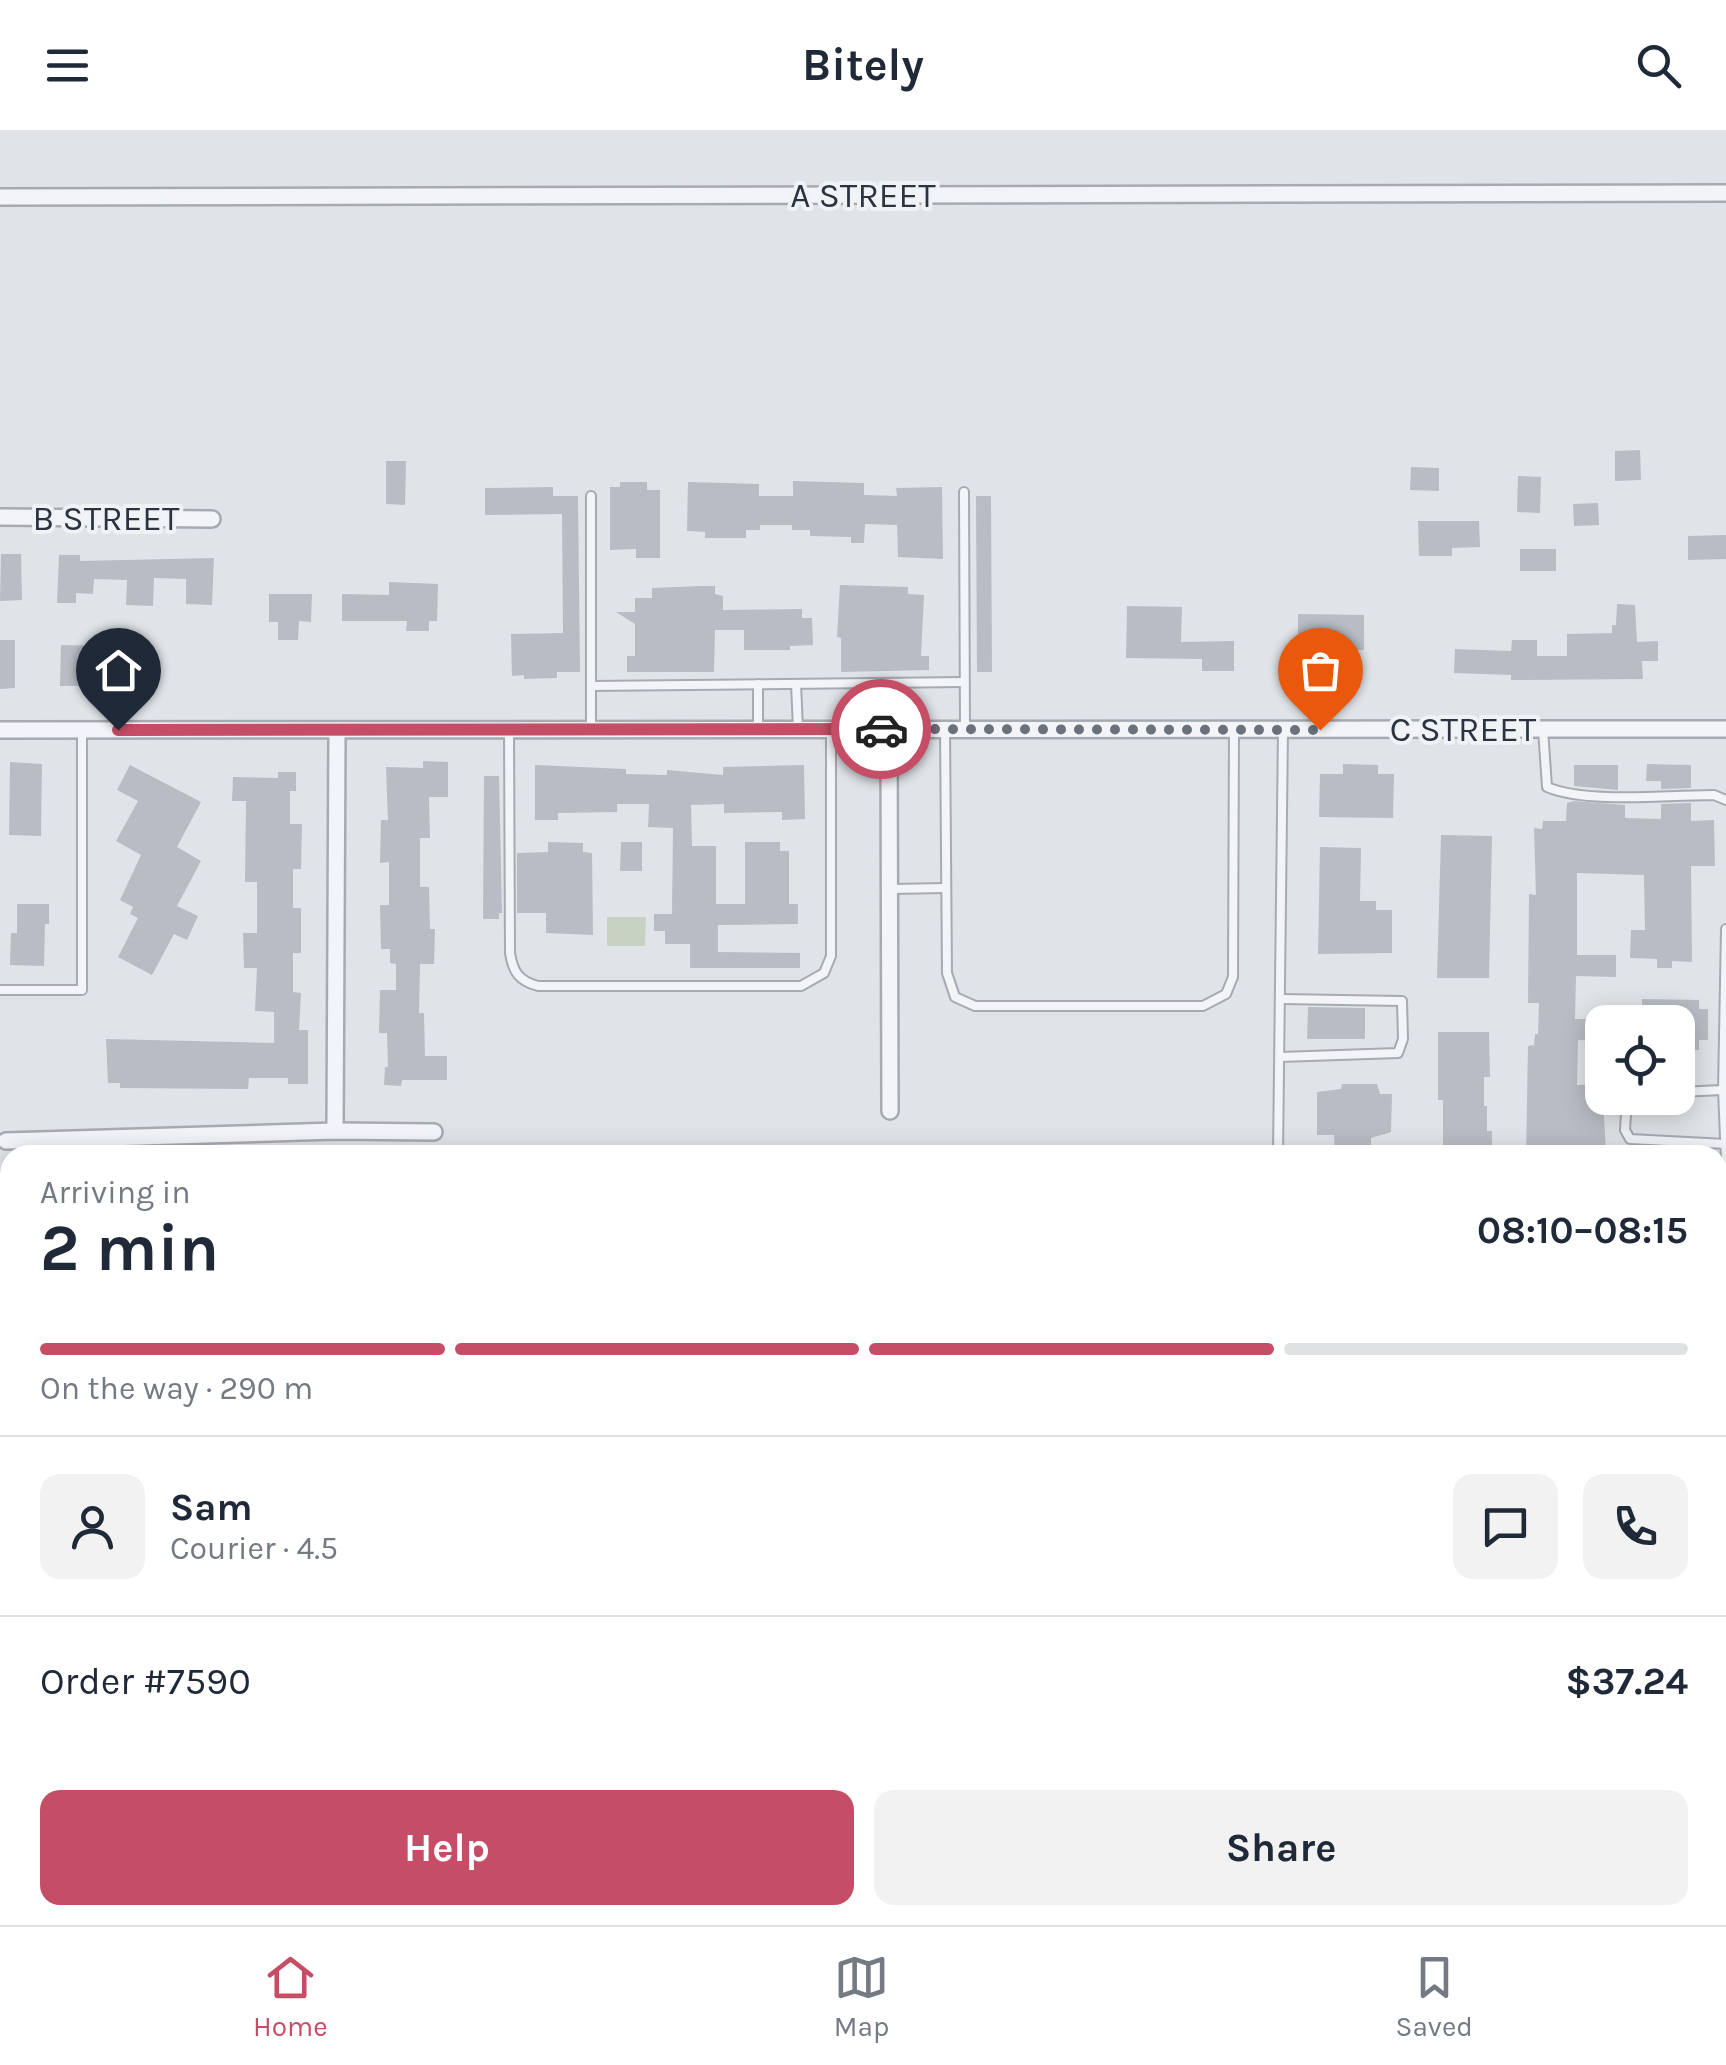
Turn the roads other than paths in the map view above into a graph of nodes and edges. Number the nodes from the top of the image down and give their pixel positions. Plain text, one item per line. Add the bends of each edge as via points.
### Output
1 (1726, 193) edge
2 (0, 197) edge
3 (964, 492) dead end
4 (591, 496) dead end
5 (0, 517) edge
6 (212, 519) dead end
7 (964, 682) junction
8 (758, 684) junction
9 (796, 684) junction
10 (591, 686) junction
11 (965, 728) junction
12 (758, 729) junction
13 (798, 729) junction
14 (832, 729) junction
15 (889, 729) junction
16 (946, 729) junction
17 (1234, 729) junction
18 (1543, 729) junction
19 (1726, 729) edge
20 (0, 730) edge
21 (82, 730) junction
22 (336, 730) junction
23 (509, 730) junction
24 (592, 730) junction
25 (1283, 730) junction
26 (1726, 800) edge
27 (889, 888) junction
28 (946, 888) junction
29 (1726, 929) edge
30 (0, 990) edge
31 (1281, 998) junction
32 (1280, 1057) junction
33 (1723, 1090) junction
34 (1695, 1091) edge
35 (890, 1111) dead end
36 (1625, 1115) edge
37 (334, 1132) junction
38 (434, 1132) dead end
39 (6, 1140) dead end
40 (1726, 1144) edge
41 (1278, 1145) edge

1 - 2 street, A STREET
3 - 7 lane
4 - 10 lane
5 - 6 street, B STREET
7 - 9 lane
7 - 11 lane
8 - 9 lane
8 - 10 lane
8 - 12 lane
9 - 13 lane
10 - 24 lane
11 - 16 street, C STREET
11 - 17 street, C STREET
12 - 13 street, C STREET
12 - 24 street, C STREET
13 - 14 street, C STREET
14 - 15 street, C STREET
14 - 23 lane via 830,966 801,986 538,986 518,976 510,953
15 - 16 street, C STREET
15 - 27 street
16 - 28 lane
17 - 25 street, C STREET
17 - 28 lane via 1233,977 1220,1000 1203,1006 964,1004 949,987
18 - 19 street, C STREET
18 - 25 street, C STREET
18 - 26 lane via 1544,778 1558,792
20 - 21 street, C STREET
21 - 22 street, C STREET
21 - 30 lane via 82,990
22 - 23 street, C STREET
22 - 37 street
23 - 24 street, C STREET
25 - 31 lane
27 - 28 lane
27 - 35 street
29 - 33 lane
31 - 32 lane
31 - 32 lane via 1402,1001 1403,1040 1398,1053
32 - 41 lane
33 - 34 lane
33 - 40 lane
36 - 40 lane via 1630,1139
37 - 38 street
37 - 39 street

